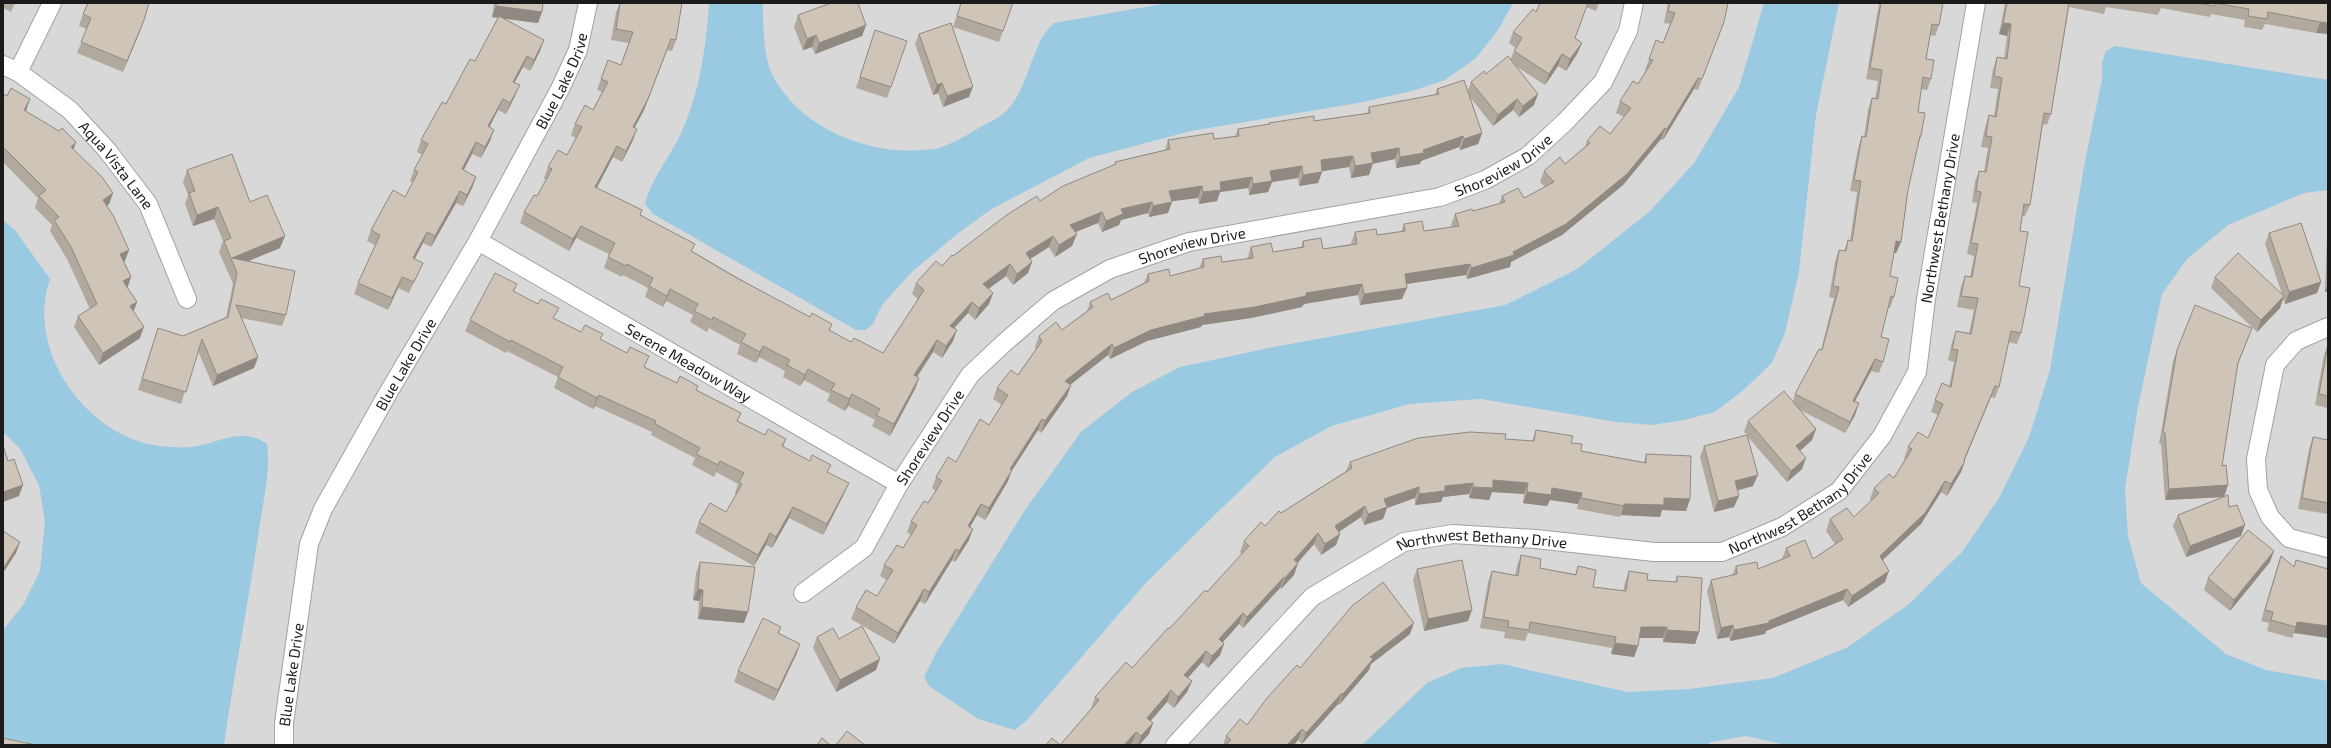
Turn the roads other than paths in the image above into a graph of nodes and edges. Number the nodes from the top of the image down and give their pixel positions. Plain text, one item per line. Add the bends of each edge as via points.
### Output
1 (52, 3) edge
2 (588, 3) edge
3 (1634, 3) edge
4 (1976, 3) edge
5 (10, 68) edge
6 (478, 240) junction
7 (187, 299) dead end
8 (2328, 327) edge
9 (899, 484) junction
10 (2328, 548) edge
11 (803, 593) dead end
12 (284, 745) edge
13 (1175, 745) edge

1 - 5 street
2 - 6 street, Blue Lake Drive via 578,50
3 - 9 street, Shoreview Drive via 1628,31 1603,82 1528,156 1485,180 1440,197 1189,242 1110,269 1053,301 970,375
4 - 13 street, Northwest Bethany Drive via 1926,299 1917,372 1882,436 1839,491 1782,527 1722,552 1654,552 1536,539 1453,534 1404,542 1312,597
5 - 7 street, Aqua Vista Lane via 70,110 107,150 148,204
6 - 9 street, Serene Meadow Way
6 - 12 street, Blue Lake Drive via 323,509 309,544 284,723
8 - 10 street via 2296,341 2275,366 2256,458 2258,490 2270,517 2289,538
9 - 11 street, Shoreview Drive via 864,548

